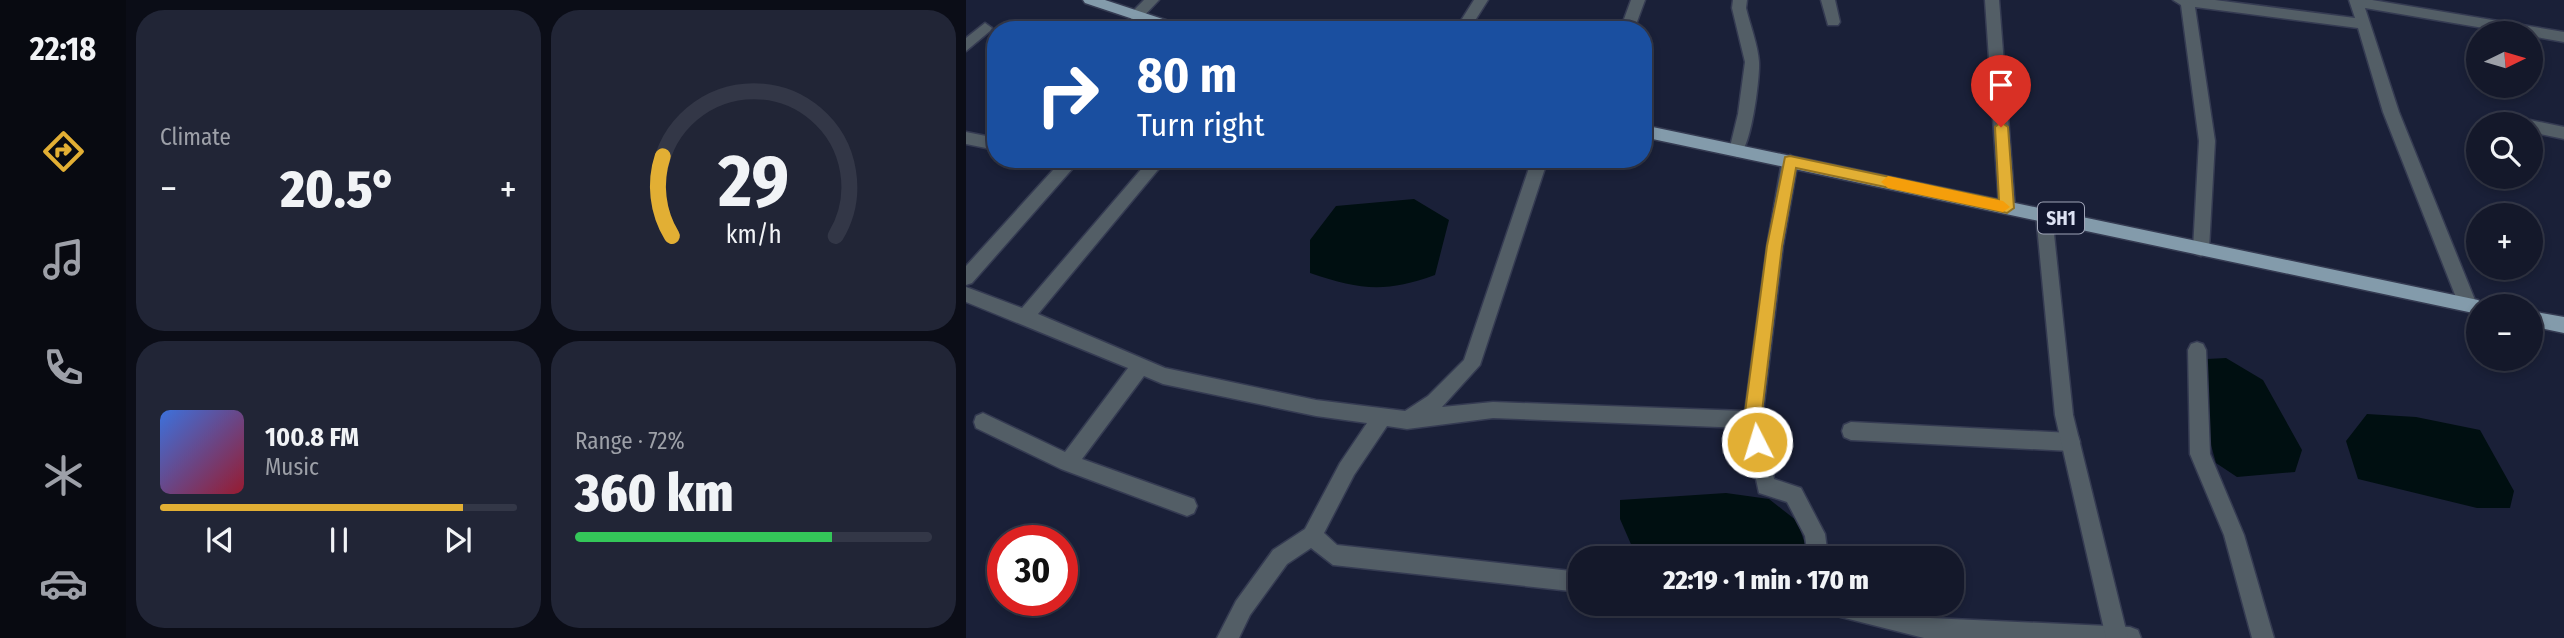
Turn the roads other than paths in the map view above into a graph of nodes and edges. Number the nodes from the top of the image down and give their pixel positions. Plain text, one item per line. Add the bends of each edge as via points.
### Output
1 (1090, 0) edge
2 (1152, 0) edge
3 (1481, 0) edge
4 (1638, 0) edge
5 (1740, 0) edge
6 (1828, 0) edge
7 (1992, 0) edge
8 (2356, 1) edge
9 (2184, 2) edge
10 (2232, 4) edge
11 (1136, 16) junction
12 (1152, 21) edge
13 (1468, 21) edge
14 (1630, 21) edge
15 (1833, 22) dead end
16 (2362, 24) junction
17 (985, 28) dead end
18 (2564, 37) edge
19 (966, 46) edge
20 (2543, 128) edge
21 (1652, 133) edge
22 (2564, 133) edge
23 (966, 138) edge
24 (987, 142) edge
25 (1737, 151) junction
26 (1790, 161) junction
27 (1064, 168) edge
28 (1151, 168) edge
29 (1538, 168) edge
30 (2007, 208) junction
31 (2044, 215) junction
32 (2202, 249) junction
33 (968, 273) edge
34 (966, 294) edge
35 (2468, 294) edge
36 (2466, 305) edge
37 (1025, 317) junction
38 (2543, 321) edge
39 (2564, 325) edge
40 (2197, 350) dead end
41 (1141, 366) junction
42 (1382, 416) junction
43 (1407, 420) junction
44 (1753, 420) junction
45 (983, 422) dead end
46 (1851, 431) dead end
47 (2071, 442) junction
48 (1068, 463) junction
49 (1187, 506) dead end
50 (1312, 536) junction
51 (1816, 546) edge
52 (1568, 581) edge
53 (1877, 616) edge
54 (2121, 637) edge
55 (1228, 638) edge
56 (2263, 638) edge

1 - 11 main road
2 - 11 street
3 - 13 street
4 - 14 street
5 - 25 street via 1752,62
6 - 15 street
7 - 30 street
8 - 16 street
8 - 18 street
9 - 10 street
9 - 32 street via 2207,141
10 - 16 street
11 - 12 main road
16 - 35 street via 2391,112
17 - 19 street
20 - 22 street
21 - 25 main road, SH1
23 - 24 street
25 - 26 main road, SH1
26 - 30 main road, SH1
26 - 44 street
27 - 33 street
28 - 37 street
29 - 43 street via 1471,365 1435,402
30 - 31 main road, SH1
31 - 32 main road, SH1
31 - 47 street via 2064,415
32 - 36 main road, SH1
34 - 37 street
37 - 41 street
38 - 39 main road
40 - 56 street via 2200,454 2234,534
41 - 42 street via 1163,376
41 - 48 street
42 - 43 street
42 - 50 street via 1347,469
43 - 44 street via 1493,410
44 - 51 street via 1766,486 1794,495
45 - 48 street
46 - 47 street
47 - 54 street
48 - 49 street
50 - 52 street via 1333,555
50 - 55 street via 1280,557 1243,608
53 - 54 street via 1930,629

